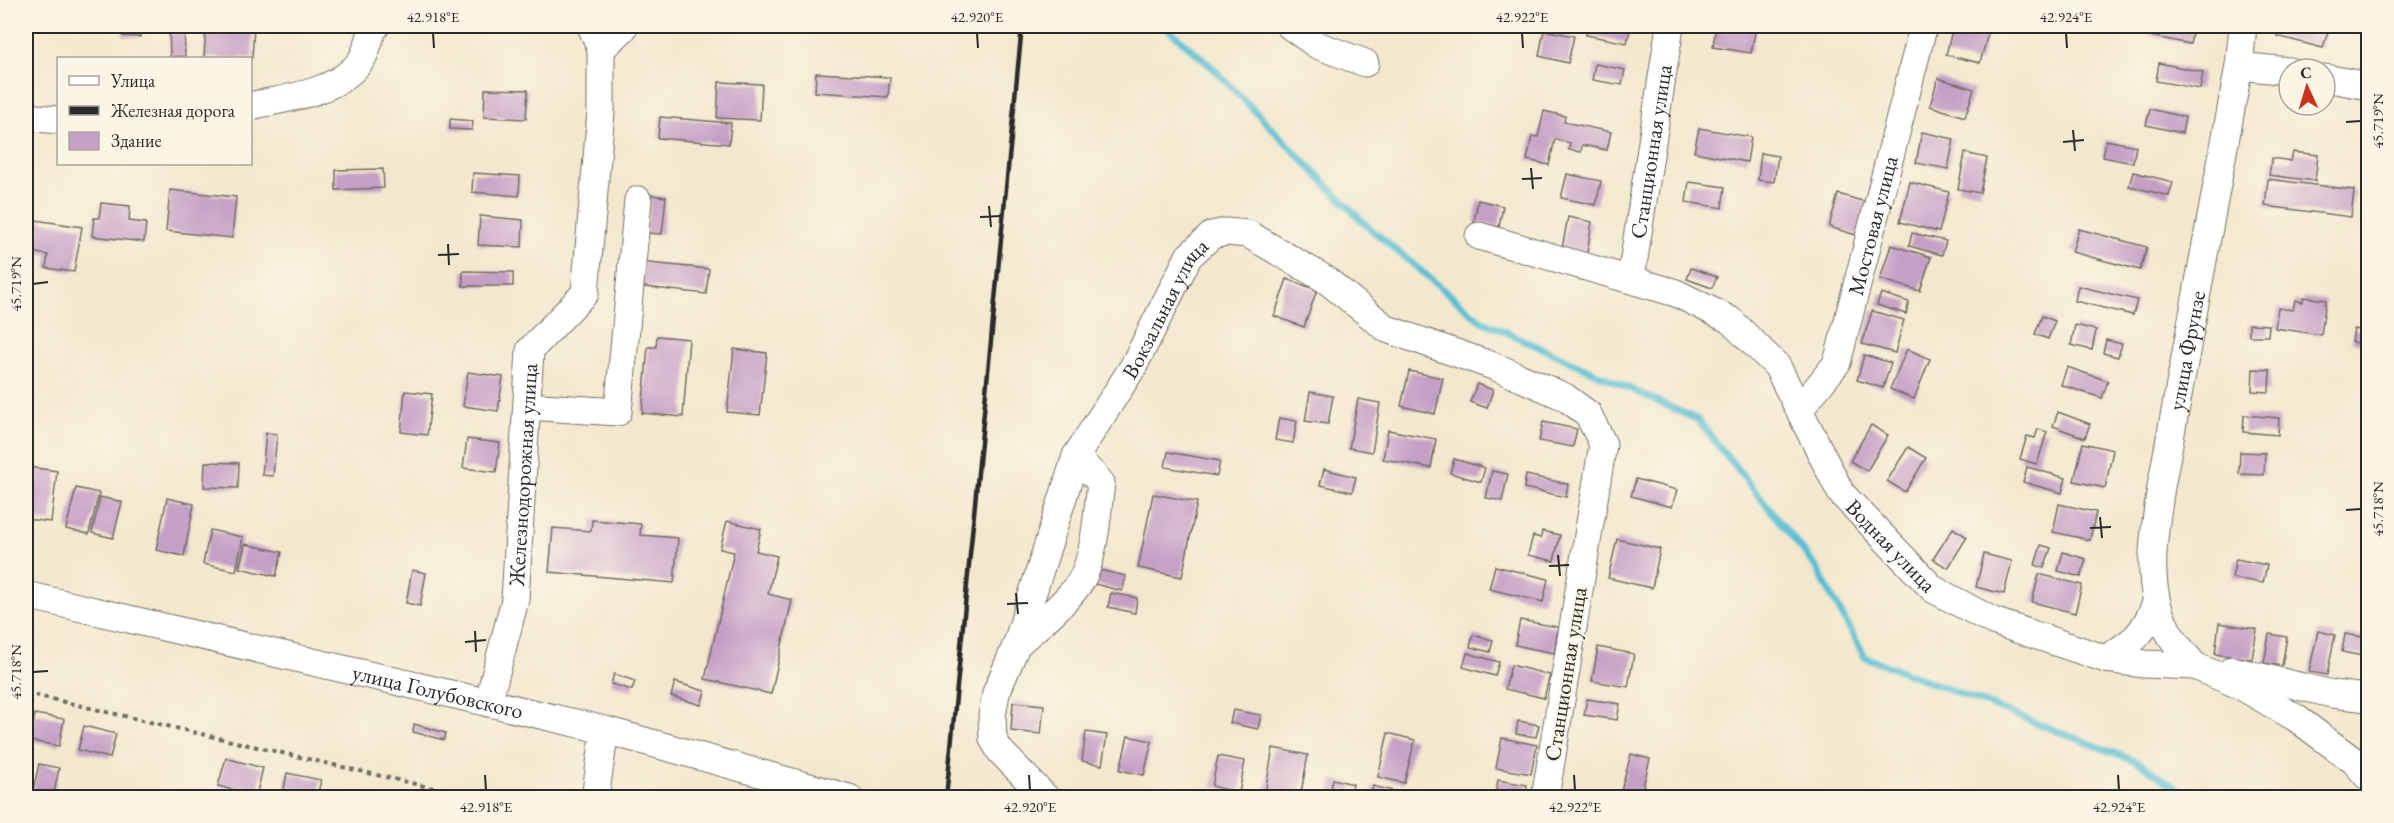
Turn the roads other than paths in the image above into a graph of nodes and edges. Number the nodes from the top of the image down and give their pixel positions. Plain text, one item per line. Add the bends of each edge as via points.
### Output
1 (376, 26) edge
2 (623, 26) edge
3 (1290, 26) edge
4 (1670, 26) edge
5 (2243, 26) edge
6 (1922, 32) dead end
7 (596, 37) edge
8 (1365, 63) dead end
9 (2239, 66) junction
10 (2277, 70) edge
11 (2337, 80) edge
12 (2368, 86) edge
13 (252, 106) edge
14 (26, 117) edge
15 (57, 120) edge
16 (638, 200) dead end
17 (1479, 236) dead end
18 (1631, 278) junction
19 (585, 293) junction
20 (629, 297) junction
21 (527, 406) junction
22 (1800, 409) junction
23 (1603, 444) joint
24 (1076, 456) junction
25 (26, 595) edge
26 (2156, 603) junction
27 (1016, 646) junction
28 (2106, 659) junction
29 (2189, 659) junction
30 (2368, 698) edge
31 (488, 703) junction
32 (605, 730) junction
33 (2368, 777) edge
34 (595, 798) edge
35 (849, 798) edge
36 (1046, 798) edge
37 (1545, 798) edge

1 - 13 street via 362,58 337,82
2 - 7 street
3 - 8 street via 1317,45
4 - 18 street, Станционная улица
5 - 9 street, улица Фрунзе
6 - 22 street, Мостовая улица via 1837,363
7 - 19 street via 602,112
9 - 10 street
9 - 26 street, улица Фрунзе via 2156,517
11 - 12 street
14 - 15 street
16 - 20 street
17 - 18 street, Водная улица
18 - 22 street, Водная улица via 1676,293 1730,320 1777,366
19 - 20 street
19 - 21 street, Железнодорожная улица via 530,350
20 - 21 street via 618,412
21 - 31 street, Железнодорожная улица via 515,600
22 - 28 street, Водная улица via 1841,493 1933,589 1993,621
23 - 24 street, Вокзальная улица via 1588,414 1565,397 1496,367 1387,329 1325,279 1238,231 1212,235 1189,256 1133,367
23 - 37 street, Станционная улица
24 - 27 street, Вокзальная улица
24 - 27 street via 1101,483 1092,546 1083,576 1063,602
25 - 31 street, улица Голубовского
26 - 28 street via 2146,627 2134,641
26 - 29 street, улица Фрунзе via 2166,629
27 - 36 street, Вокзальная улица via 996,693 993,740
28 - 29 street, Водная улица via 2144,664
29 - 30 street via 2332,694
29 - 33 street, Водная улица via 2296,718 2354,760
31 - 32 street, улица Голубовского
32 - 34 street
32 - 35 street, улица Голубовского

